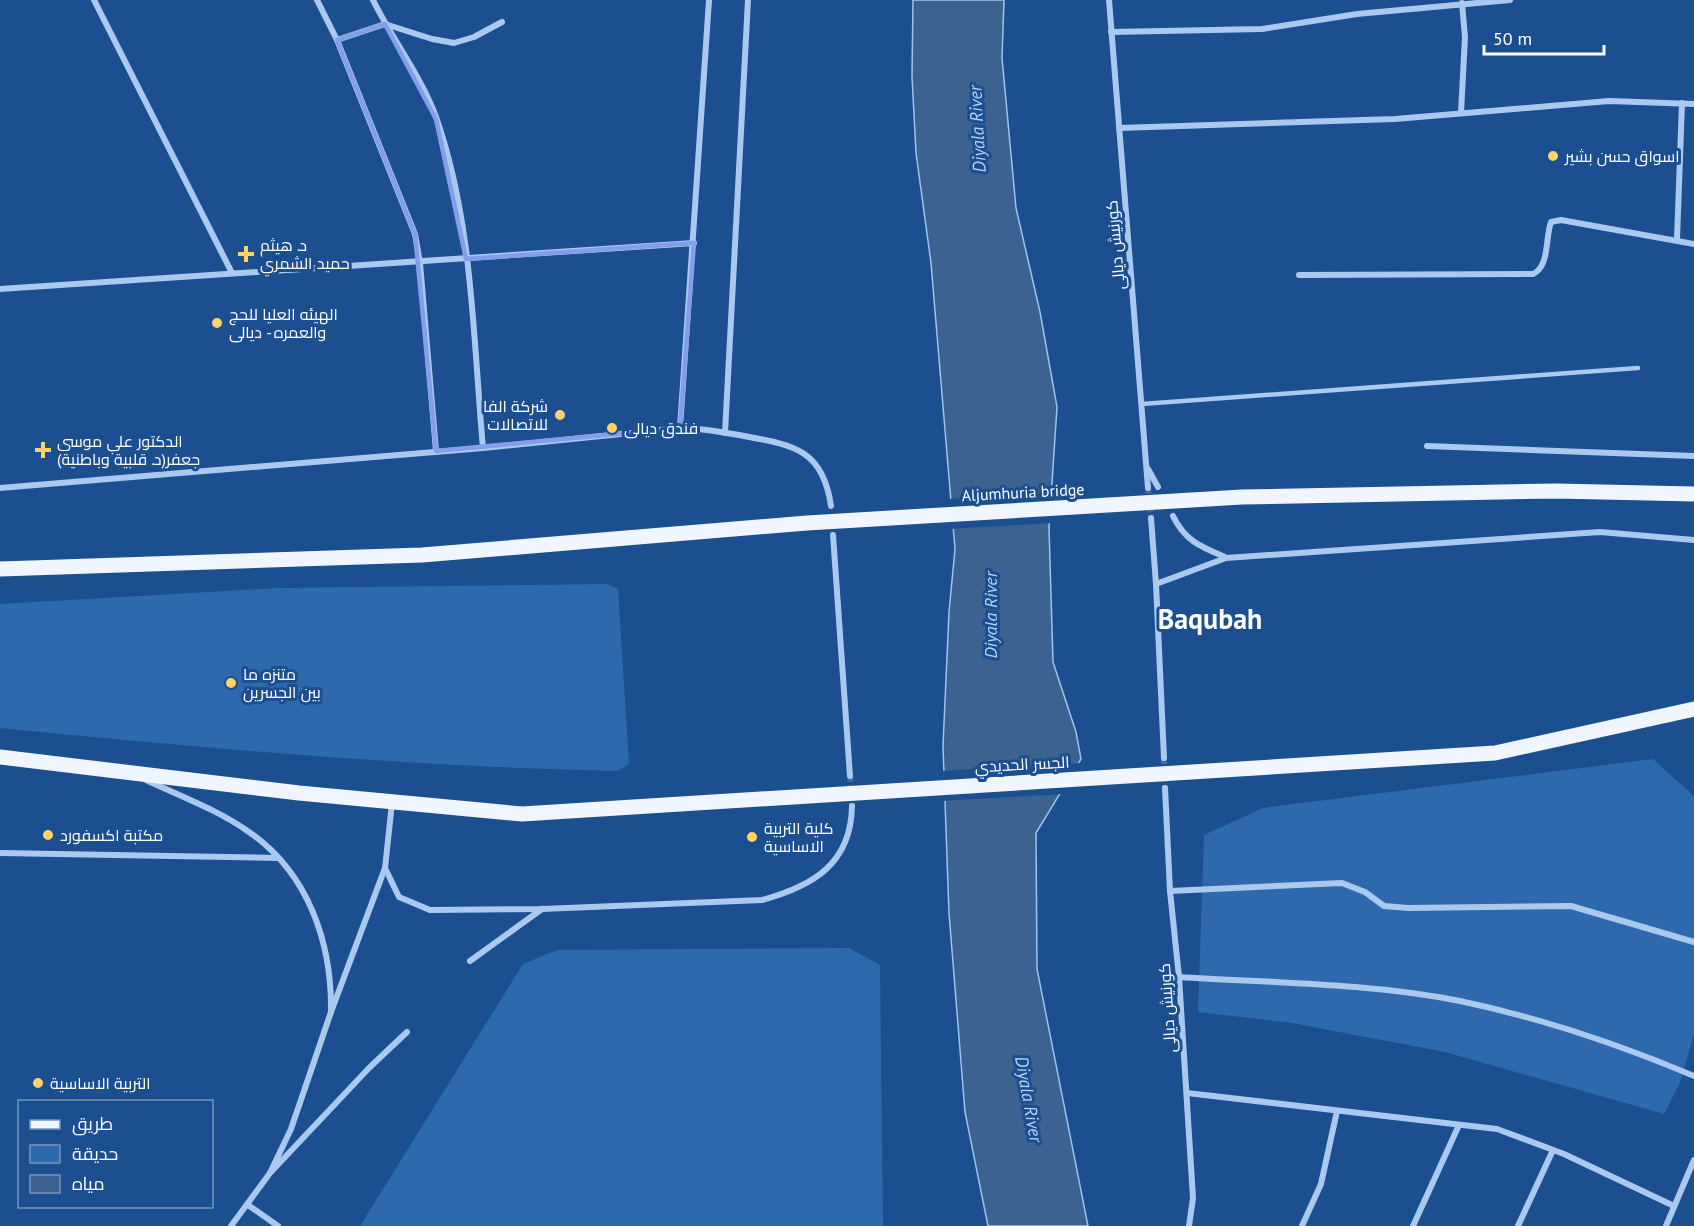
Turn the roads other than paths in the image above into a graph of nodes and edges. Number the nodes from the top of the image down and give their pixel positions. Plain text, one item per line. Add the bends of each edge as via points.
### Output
1 (94, 0) edge
2 (317, 0) edge
3 (373, 0) edge
4 (709, 0) edge
5 (748, 0) edge
6 (1109, 0) edge
7 (1510, 0) edge
8 (1462, 3) junction
9 (502, 22) dead end
10 (385, 24) junction
11 (1111, 32) junction
12 (337, 40) junction
13 (1682, 103) junction
14 (1694, 104) edge
15 (1461, 113) junction
16 (1119, 128) junction
17 (1677, 239) junction
18 (694, 243) junction
19 (1694, 244) edge
20 (466, 259) junction
21 (420, 263) junction
22 (232, 273) junction
23 (1299, 275) dead end
24 (0, 289) edge
25 (1638, 368) dead end
26 (1142, 404) junction
27 (680, 428) junction
28 (725, 433) junction
29 (1427, 446) dead end
30 (483, 448) junction
31 (436, 451) junction
32 (1694, 456) edge
33 (1146, 465) junction
34 (1158, 487) tunnel mouth
35 (0, 488) edge
36 (1148, 488) tunnel mouth
37 (1694, 494) edge
38 (831, 506) dead end
39 (1173, 516) dead end
40 (1151, 518) tunnel mouth
41 (833, 536) dead end
42 (1694, 540) edge
43 (1226, 558) junction
44 (0, 569) edge
45 (1156, 584) junction
46 (1694, 709) edge
47 (0, 757) edge
48 (1164, 758) tunnel mouth
49 (132, 773) junction
50 (849, 776) tunnel mouth
51 (1165, 788) tunnel mouth
52 (392, 803) junction
53 (852, 806) tunnel mouth
54 (0, 853) edge
55 (278, 858) junction
56 (385, 868) junction
57 (1170, 891) junction
58 (542, 909) junction
59 (1694, 942) edge
60 (470, 961) dead end
61 (1179, 977) junction
62 (331, 1012) junction
63 (407, 1032) dead end
64 (1694, 1076) edge
65 (1187, 1094) junction
66 (1337, 1111) junction
67 (1459, 1125) junction
68 (1553, 1150) junction
69 (1694, 1160) edge
70 (270, 1173) junction
71 (248, 1205) junction
72 (1674, 1206) junction
73 (231, 1226) edge
74 (278, 1226) edge
75 (1189, 1226) edge
76 (1302, 1226) edge
77 (1413, 1226) edge
78 (1518, 1226) edge
79 (1666, 1226) edge

1 - 22 street
2 - 12 street
3 - 10 street
4 - 18 street
5 - 28 street
6 - 11 street, كورنيش ديالى
7 - 8 street
8 - 11 street via 1262,29
8 - 15 street via 1465,37
9 - 10 street via 453,43
10 - 12 street
10 - 20 street via 436,118 460,214
11 - 16 street, كورنيش ديالى
12 - 21 street via 408,214
13 - 14 street
13 - 15 street via 1609,100
13 - 17 street
15 - 16 street via 1395,119
16 - 26 street, كورنيش ديالى
17 - 19 street
17 - 23 street via 1561,220 1551,222 1545,258 1533,274
18 - 20 street
18 - 27 street
20 - 21 street
20 - 30 street
21 - 22 street
21 - 31 street
22 - 24 street
25 - 26 lane
26 - 33 street, كورنيش ديالى
27 - 28 street
27 - 30 street
28 - 38 street via 790,445 802,452 821,470
29 - 32 street
30 - 31 street
31 - 35 street
33 - 34 street
33 - 36 street, كورنيش ديالى
37 - 44 main road, Aljumhuria bridge via 1556,491 1242,497 807,523 422,555
39 - 43 street via 1180,531 1194,545
40 - 45 street
41 - 50 street
42 - 43 street via 1600,532
43 - 45 street
45 - 48 street
46 - 52 main road, الجسر الحديدي via 1495,753 522,814
47 - 49 main road, الجسر الحديدي
49 - 52 main road, الجسر الحديدي
49 - 55 street via 231,820
51 - 57 street, كورنيش ديالى
52 - 56 street
53 - 58 street via 848,836 834,863 789,892 753,901
54 - 55 street
55 - 62 street via 297,882 318,922 329,966
56 - 58 street via 399,897 430,910
56 - 62 street
57 - 59 street via 1342,883 1365,891 1384,906 1571,906
57 - 61 street, كورنيش ديالى
58 - 60 street
61 - 64 street via 1369,988 1459,1001 1545,1021 1644,1054
61 - 65 street, كورنيش ديالى
62 - 70 street via 291,1129
63 - 70 street
65 - 66 street
65 - 75 street, كورنيش ديالى via 1193,1198
66 - 67 street
66 - 76 street via 1321,1184
67 - 68 street via 1497,1129
67 - 77 street
68 - 72 street
68 - 78 street
69 - 72 street
70 - 71 street
71 - 73 street
71 - 74 street
72 - 79 street

